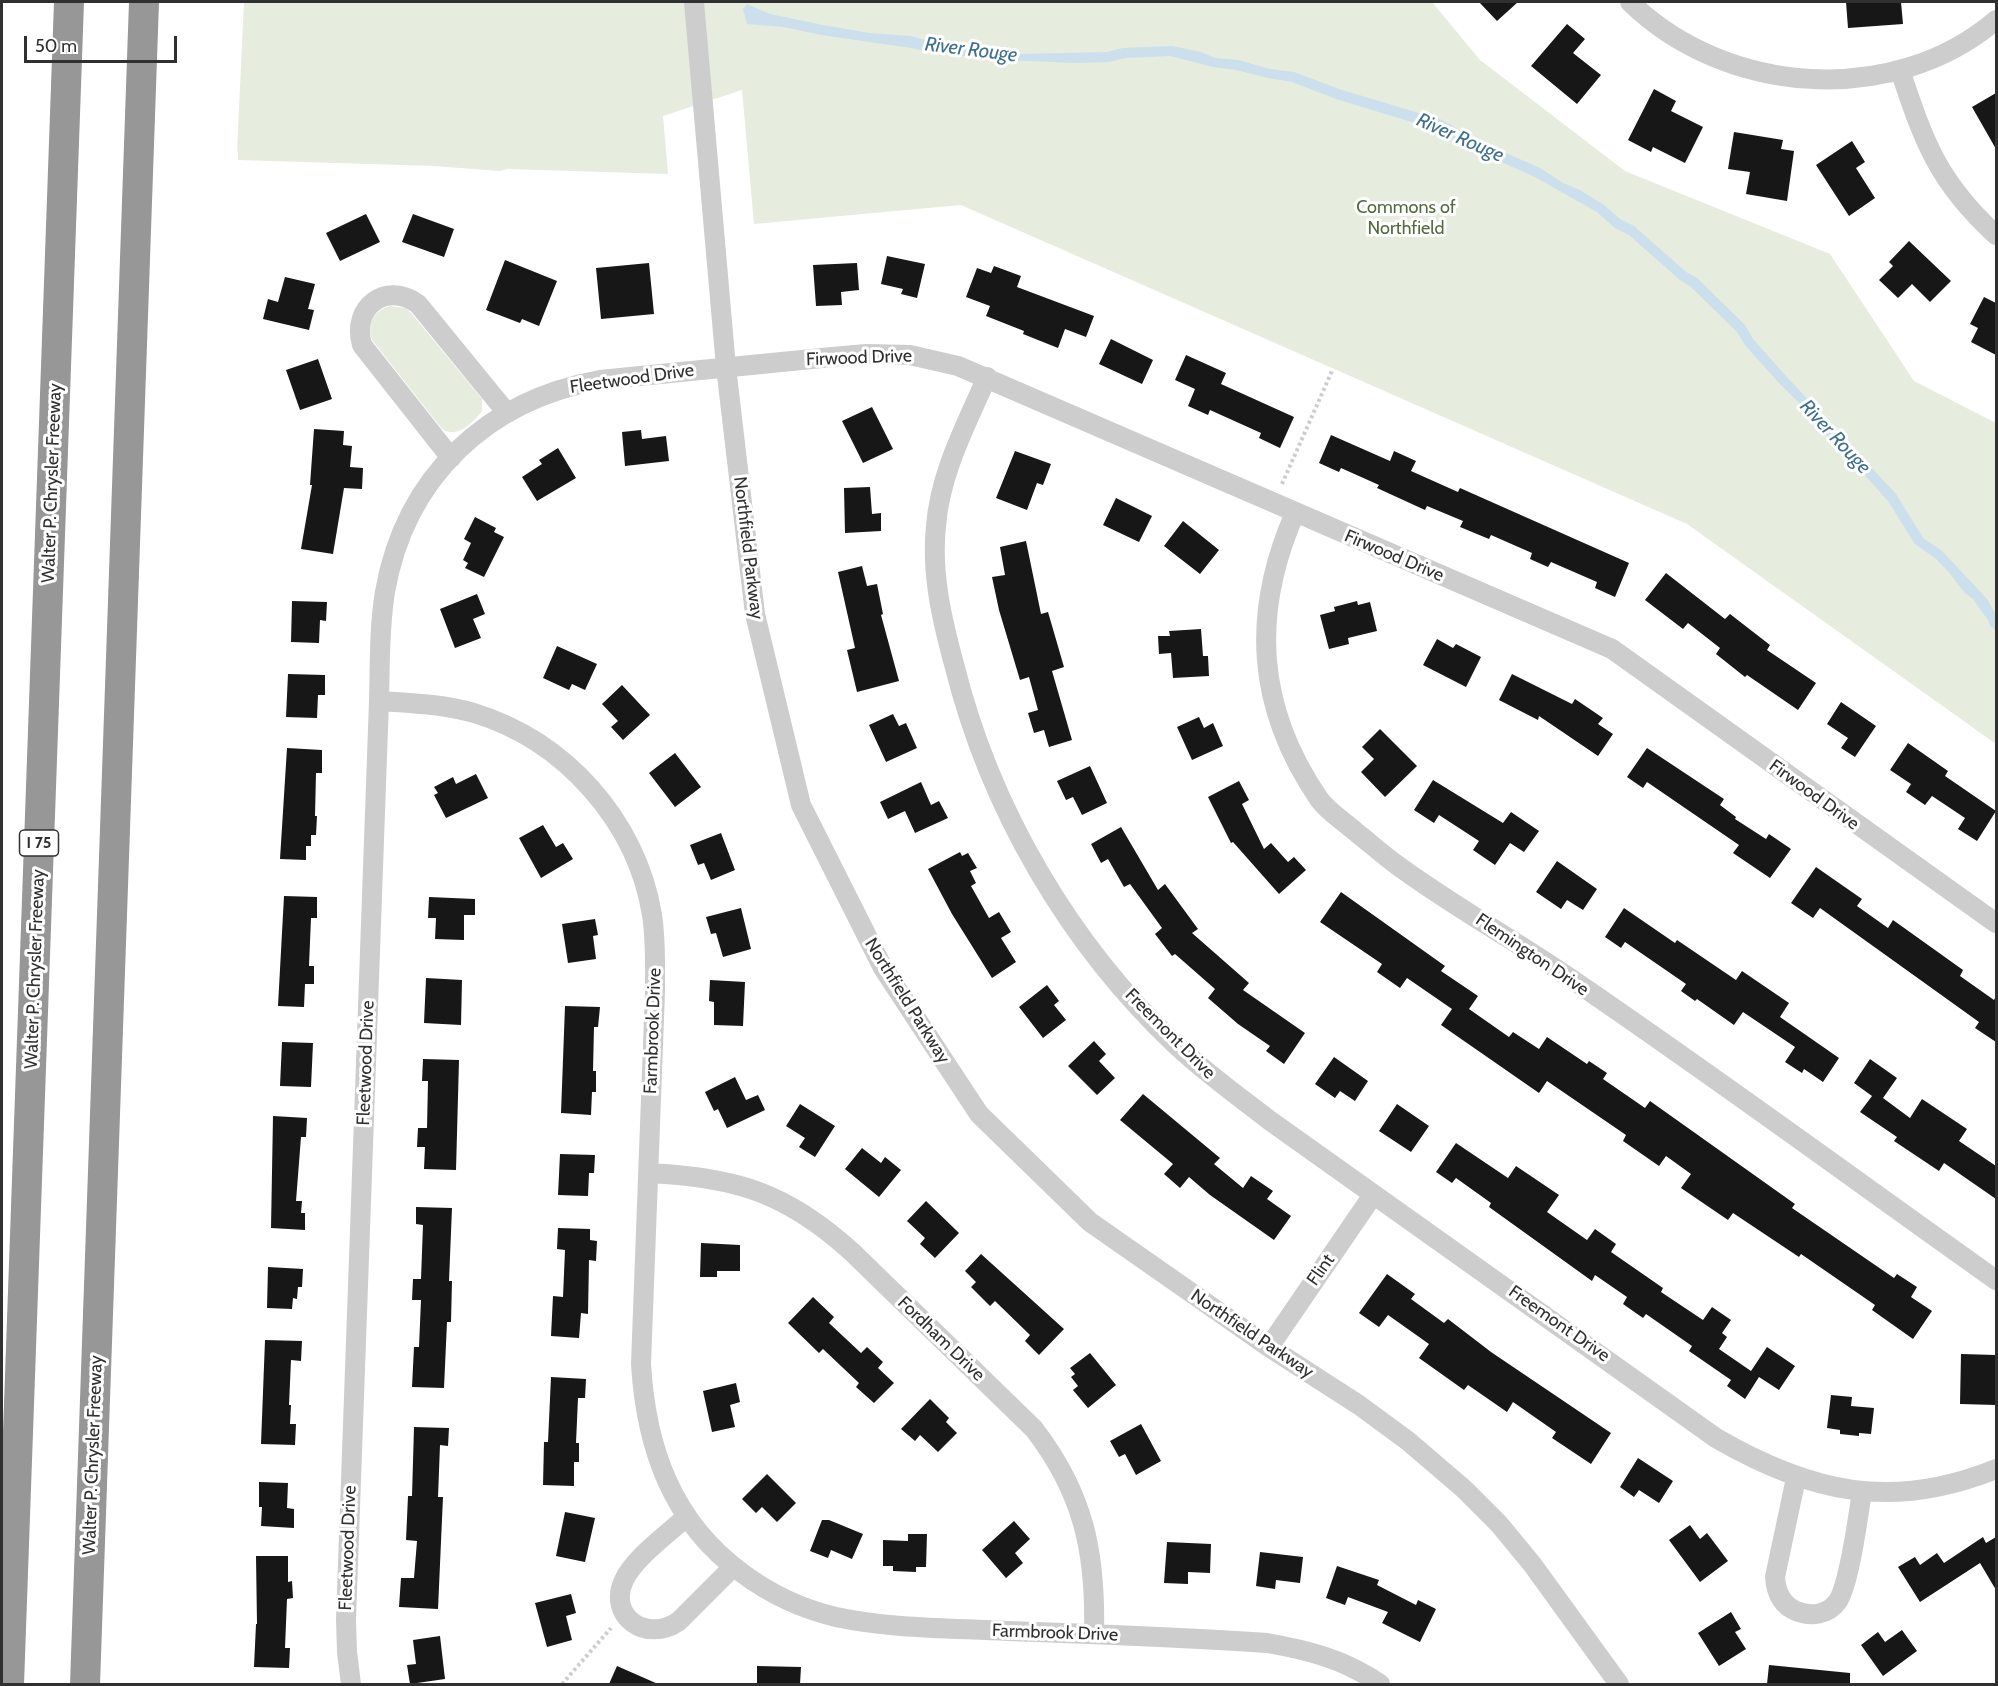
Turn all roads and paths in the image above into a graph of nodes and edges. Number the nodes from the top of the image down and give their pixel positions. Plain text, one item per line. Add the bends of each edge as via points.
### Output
1 (69, 2) edge
2 (144, 2) edge
3 (694, 2) edge
4 (1630, 2) edge
5 (1996, 20) edge
6 (1900, 70) junction
7 (1996, 235) edge
8 (726, 367) junction
9 (1332, 371) dead end
10 (987, 377) junction
11 (507, 413) junction
12 (451, 458) junction
13 (1279, 490) dead end
14 (1295, 513) junction
15 (379, 701) junction
16 (1996, 924) edge
17 (648, 1173) junction
18 (1373, 1195) junction
19 (1996, 1280) edge
20 (1269, 1347) junction
21 (1996, 1469) edge
22 (1796, 1478) junction
23 (1862, 1491) junction
24 (686, 1517) junction
25 (733, 1567) junction
26 (612, 1627) dead end
27 (1094, 1634) junction
28 (9, 1684) edge
29 (85, 1684) edge
30 (351, 1684) edge
31 (562, 1684) edge
32 (1380, 1684) edge
33 (1619, 1684) edge

1 - 28 highway, Walter P. Chrysler Freeway / I 75
2 - 29 highway, Walter P. Chrysler Freeway
3 - 8 street, Northfield Parkway
4 - 6 street via 1671,35 1700,51 1763,74 1838,79
5 - 6 street via 1960,46
6 - 7 street via 1917,122 1939,169
8 - 10 street, Firwood Drive via 887,354 927,357
8 - 11 street, Fleetwood Drive via 575,385 547,393
8 - 20 street, Northfield Parkway via 755,614 801,805 883,968 979,1114 1090,1222
9 - 13 path
10 - 14 street, Firwood Drive
10 - 18 street, Freemont Drive via 945,478 935,527 936,559 938,594 958,681 1005,809 1070,920 1155,1024 1217,1080
11 - 12 street, Fleetwood Drive
11 - 12 street via 418,304 398,296 382,297 369,304 359,328 362,345
12 - 15 street, Fleetwood Drive via 412,512 392,563 382,619
14 - 16 street, Firwood Drive via 1611,649
14 - 19 street, Flemington Drive via 1273,576 1266,620 1267,674 1285,735 1321,802 1395,865 1563,974
15 - 17 street, Farmbrook Drive via 448,707 520,732 570,766 612,815 643,880 653,925 655,992
15 - 30 street, Fleetwood Drive via 346,1619
17 - 24 street, Farmbrook Drive via 643,1392 661,1467
17 - 27 street, Fordham Drive via 721,1180 774,1197 803,1212 852,1252 1026,1420 1064,1473 1080,1513 1090,1547
18 - 20 street, Flint
18 - 22 street, Freemont Drive via 1716,1438
20 - 33 street, Northfield Parkway via 1359,1405 1464,1489 1532,1563
21 - 23 street, Freemont Drive via 1955,1484 1926,1489
22 - 23 street, Freemont Drive
22 - 23 street via 1774,1577 1779,1596 1792,1609 1803,1613 1823,1612 1838,1601 1845,1585
24 - 25 street, Farmbrook Drive
24 - 25 street via 624,1579 621,1601 630,1621 648,1631 671,1627
25 - 27 street, Farmbrook Drive via 769,1591 836,1617 932,1627
26 - 31 path
27 - 32 street, Farmbrook Drive via 1228,1640 1300,1648 1337,1660

